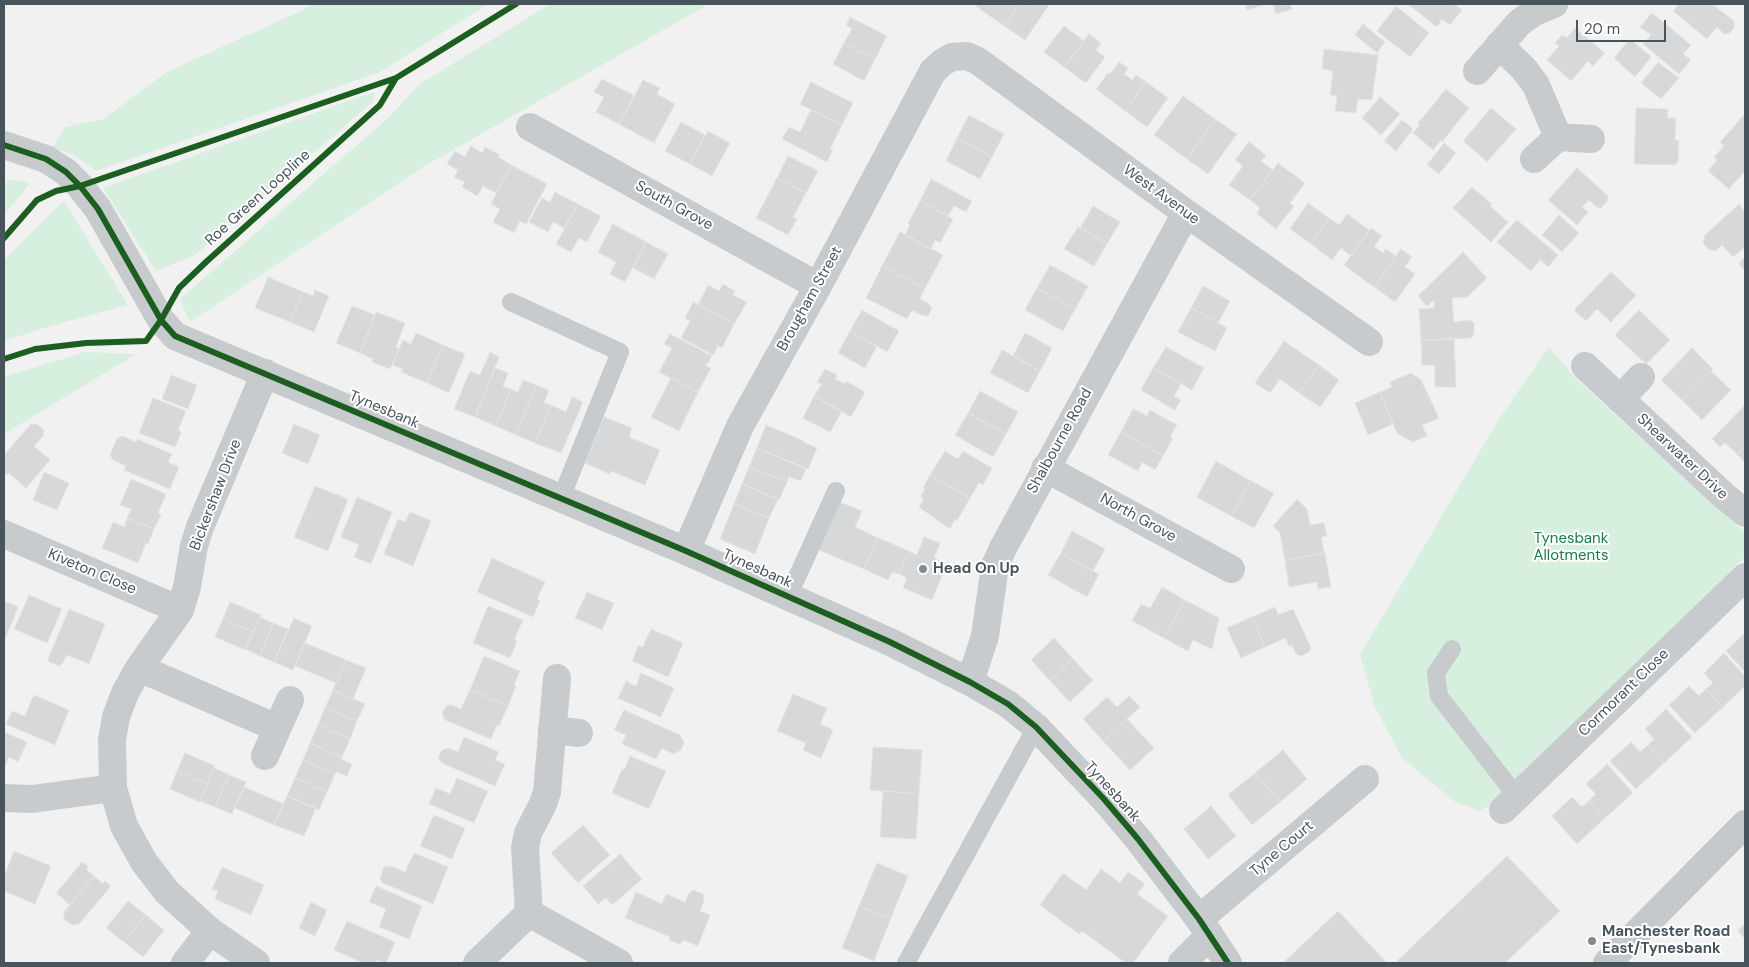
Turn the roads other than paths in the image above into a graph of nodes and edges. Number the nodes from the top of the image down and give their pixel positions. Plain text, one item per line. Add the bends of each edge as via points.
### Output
1 (1554, 4) edge
2 (1499, 45) junction
3 (952, 58) joint
4 (1477, 71) dead end
5 (530, 127) dead end
6 (1558, 136) junction
7 (1591, 139) dead end
8 (4, 144) edge
9 (1534, 158) dead end
10 (1186, 213) junction
11 (818, 286) junction
12 (511, 302) dead end
13 (1369, 342) dead end
14 (1585, 366) dead end
15 (265, 373) junction
16 (1642, 377) dead end
17 (1620, 399) junction
18 (1045, 468) junction
19 (836, 491) dead end
20 (560, 498) junction
21 (1745, 513) edge
22 (4, 534) edge
23 (686, 551) junction
24 (1231, 569) dead end
25 (1745, 577) edge
26 (788, 597) junction
27 (180, 610) junction
28 (1452, 649) dead end
29 (139, 668) junction
30 (557, 678) dead end
31 (970, 682) junction
32 (290, 700) dead end
33 (1036, 727) junction
34 (278, 728) junction
35 (265, 756) dead end
36 (1366, 779) dead end
37 (113, 788) junction
38 (4, 798) edge
39 (1510, 803) joint
40 (1745, 824) edge
41 (529, 913) junction
42 (1204, 927) junction
43 (210, 930) junction
44 (185, 963) edge
45 (256, 963) edge
46 (478, 963) edge
47 (619, 963) edge
48 (906, 963) edge
49 (1182, 963) edge
50 (1228, 963) edge
51 (1607, 963) edge

1 - 2 street via 1526,18
2 - 4 street
2 - 6 street via 1536,85
3 - 10 street, West Avenue via 967,56 978,61
3 - 11 street, Brougham Street via 933,71
5 - 11 street, South Grove
6 - 7 street
6 - 9 street
8 - 15 street, Tynesbank via 46,159 80,186 98,209 160,320 175,336
10 - 13 street, West Avenue
10 - 18 street, Shalbourne Road
11 - 23 street, Brougham Street via 740,426
12 - 20 lane via 620,352
14 - 17 street, Shearwater Drive
15 - 20 street, Tynesbank
15 - 27 street, Bickershaw Drive via 200,527
16 - 17 street
17 - 21 street, Shearwater Drive
18 - 24 street, North Grove
18 - 31 street, Shalbourne Road via 996,566 985,636
19 - 26 lane
20 - 23 street, Tynesbank
22 - 27 street, Kiveton Close
23 - 26 street, Tynesbank
25 - 39 street, Cormorant Close
26 - 31 street, Tynesbank
27 - 29 street, Bickershaw Drive
28 - 39 lane via 1436,673 1439,696
29 - 34 street
29 - 37 street, Bickershaw Drive via 116,717 112,740
30 - 41 street via 566,731 543,804 528,833 525,848
31 - 33 street, Tynesbank via 1008,704
32 - 34 street
33 - 42 street, Tynesbank via 1127,826
33 - 48 lane
34 - 35 street
36 - 42 street, Tyne Court
37 - 38 street via 32,799
37 - 43 street, Bickershaw Drive via 124,826 144,862 167,892
40 - 51 main road
41 - 46 street
41 - 47 street
42 - 49 street, Tyne Court
42 - 50 street, Tynesbank
43 - 44 street
43 - 45 street, Bickershaw Drive

